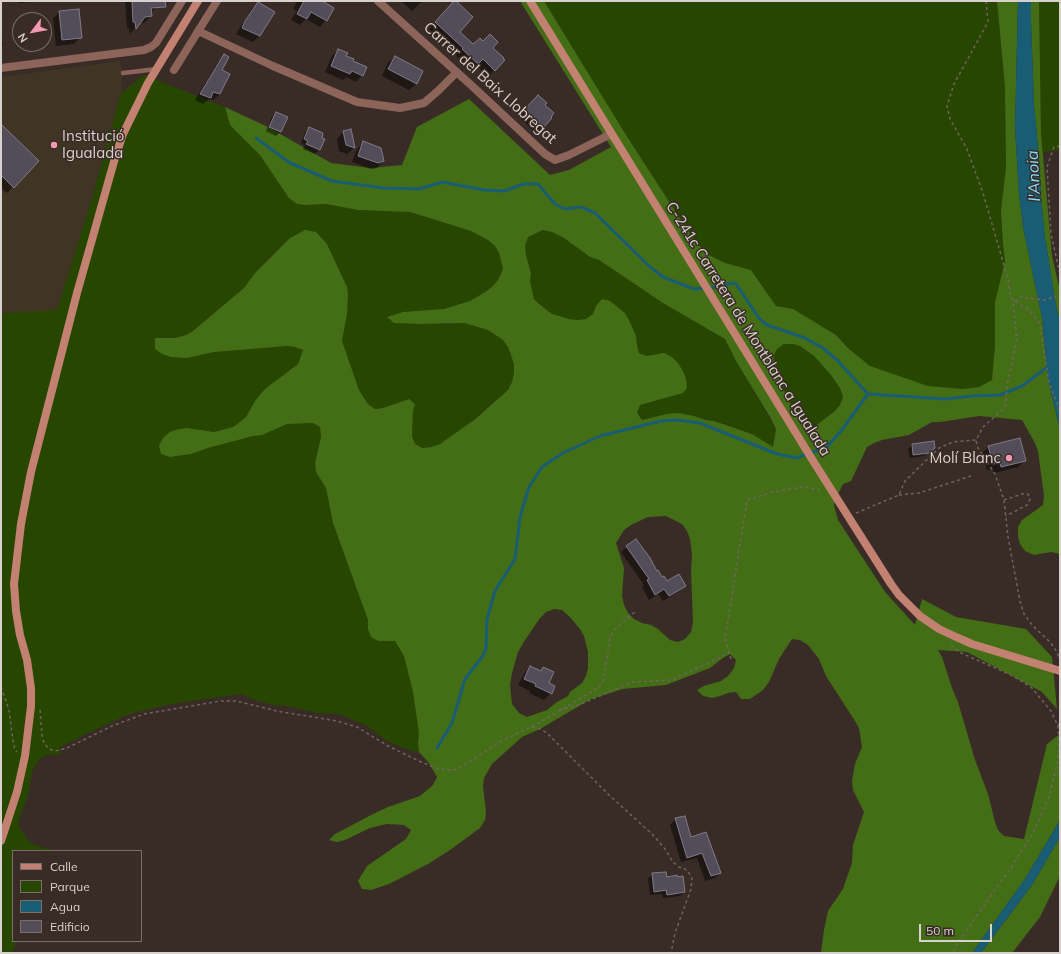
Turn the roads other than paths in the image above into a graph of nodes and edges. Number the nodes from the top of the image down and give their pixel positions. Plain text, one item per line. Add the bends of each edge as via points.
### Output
1 (182, 1) edge
2 (198, 1) edge
3 (216, 1) edge
4 (378, 1) edge
5 (530, 1) edge
6 (198, 31) junction
7 (1, 68) edge
8 (157, 69) junction
9 (174, 70) dead end
10 (457, 72) junction
11 (123, 73) dead end
12 (611, 134) junction
13 (1060, 671) edge
14 (1, 841) edge

1 - 7 street via 156,43 144,50
2 - 8 main road
3 - 6 street
4 - 10 street, Carrer del Baix Llobregat
5 - 12 main road, C-241c Carretera de Montblanc a Igualada
6 - 9 street
6 - 10 street via 357,102 400,108 424,103
8 - 11 lane
8 - 14 main road via 126,127 114,158 31,472 21,524 14,584 16,611 31,688 30,725 17,792
10 - 12 street, Carrer del Baix Llobregat via 545,154 555,160
12 - 13 main road, C-241c Carretera de Montblanc a Igualada via 899,595 920,616 940,629 972,644

